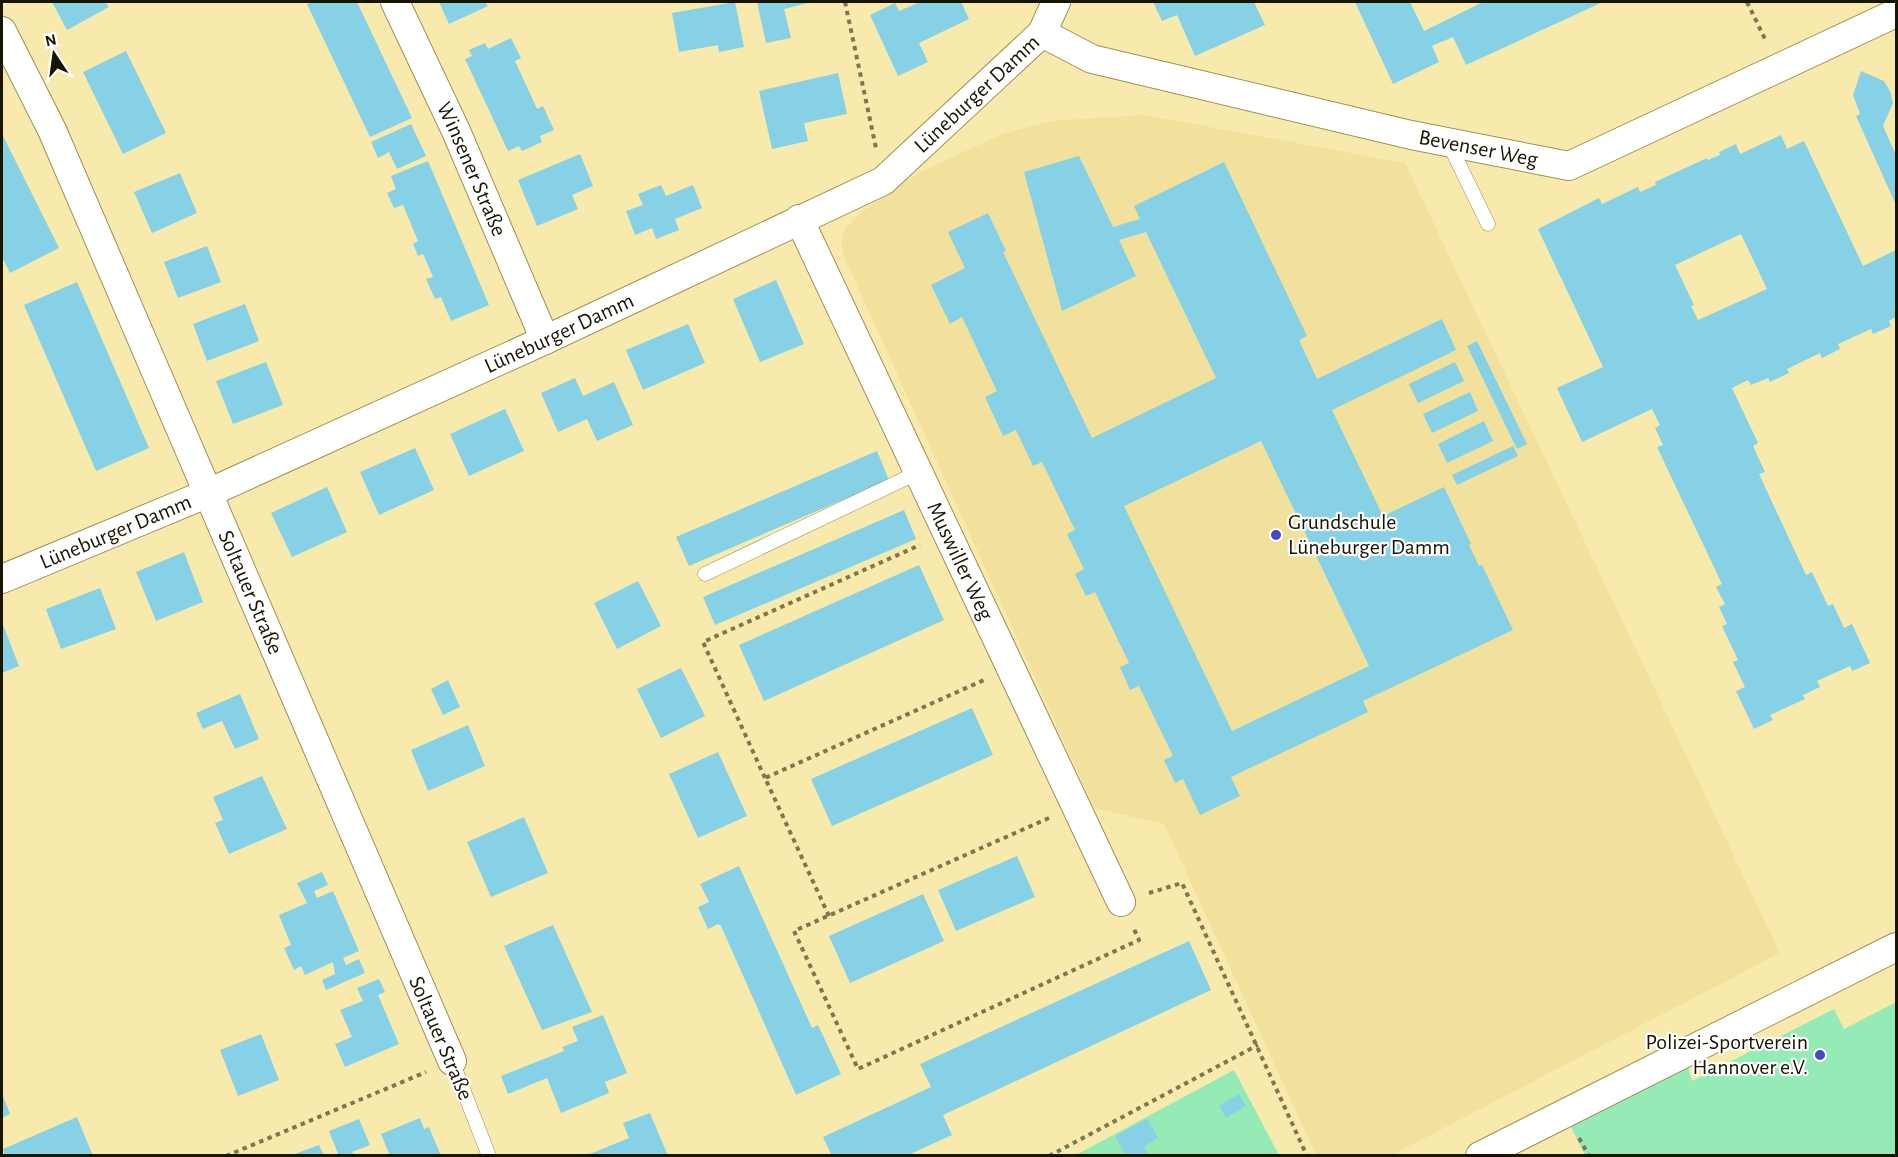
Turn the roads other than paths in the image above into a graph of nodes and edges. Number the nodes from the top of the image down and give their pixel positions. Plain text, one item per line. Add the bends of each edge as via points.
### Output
1 (394, 2) edge
2 (1056, 2) edge
3 (1896, 13) edge
4 (2, 31) edge
5 (1042, 33) junction
6 (1448, 142) junction
7 (799, 219) junction
8 (1488, 224) dead end
9 (545, 340) junction
10 (917, 473) junction
11 (206, 494) junction
12 (705, 574) dead end
13 (2, 579) edge
14 (1121, 902) road end
15 (1896, 947) edge
16 (452, 1061) joint
17 (489, 1155) edge
18 (1480, 1155) edge

1 - 9 street, Winsener Straße via 456,131
2 - 5 street, Lüneburger Damm
3 - 6 street, Bevenser Weg via 1569,166
4 - 11 street, Soltauer Straße via 52,130
5 - 6 street, Bevenser Weg via 1092,59
5 - 7 street, Lüneburger Damm via 883,181
6 - 8 lane
7 - 9 street, Lüneburger Damm
7 - 10 street, Muswiller Weg
9 - 11 street, Lüneburger Damm
10 - 12 lane
10 - 14 street, Muswiller Weg
11 - 13 street, Lüneburger Damm
11 - 16 street, Soltauer Straße
15 - 18 street
16 - 17 lane, Soltauer Straße

